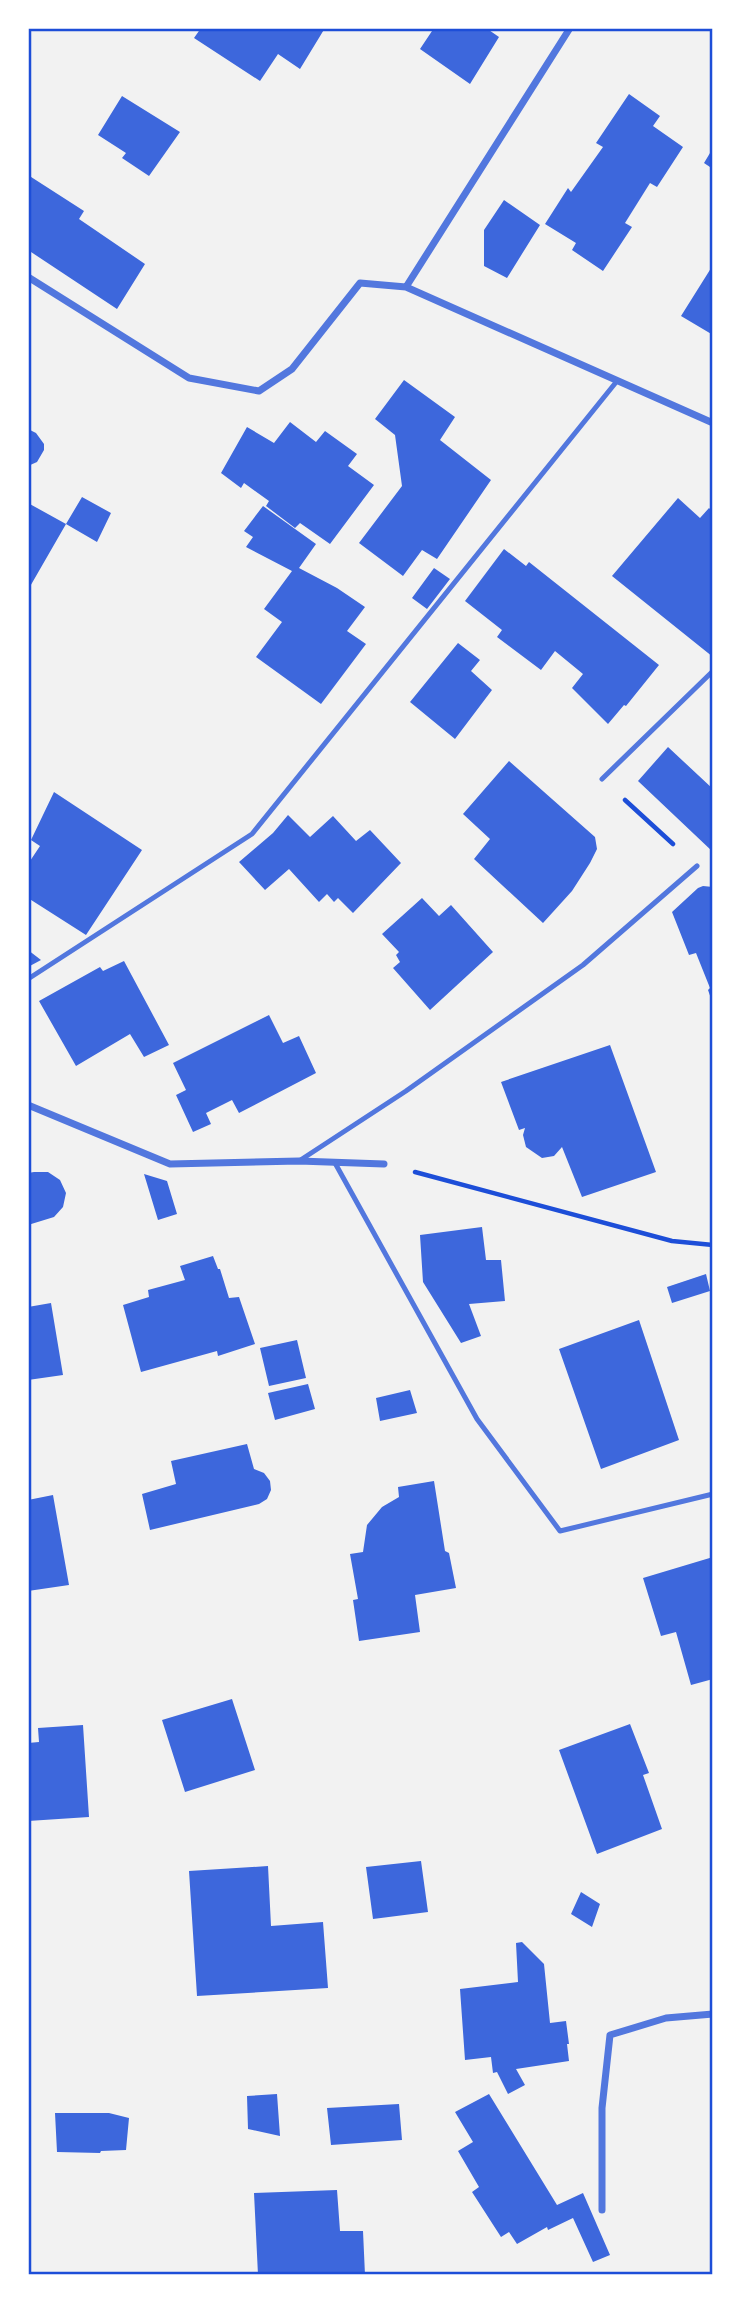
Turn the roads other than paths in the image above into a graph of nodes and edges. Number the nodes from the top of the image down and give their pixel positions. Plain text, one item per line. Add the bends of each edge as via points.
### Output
1 (570, 28) edge
2 (28, 277) edge
3 (406, 288) junction
4 (618, 381) junction
5 (713, 423) edge
6 (713, 671) edge
7 (602, 779) road end
8 (697, 866) road end
9 (28, 979) edge
10 (28, 1105) edge
11 (299, 1161) junction
12 (335, 1163) junction
13 (384, 1164) road end
14 (713, 1494) edge
15 (713, 2014) edge
16 (602, 2210) dead end

1 - 3 street
2 - 3 street via 189,378 259,391 292,369 360,283
3 - 4 street
4 - 5 street
4 - 9 lane via 253,834
6 - 7 lane
8 - 11 lane via 583,965
10 - 11 street via 170,1164
11 - 12 street
12 - 13 street
12 - 14 lane via 477,1419 560,1531
15 - 16 street via 666,2018 610,2035 602,2108

